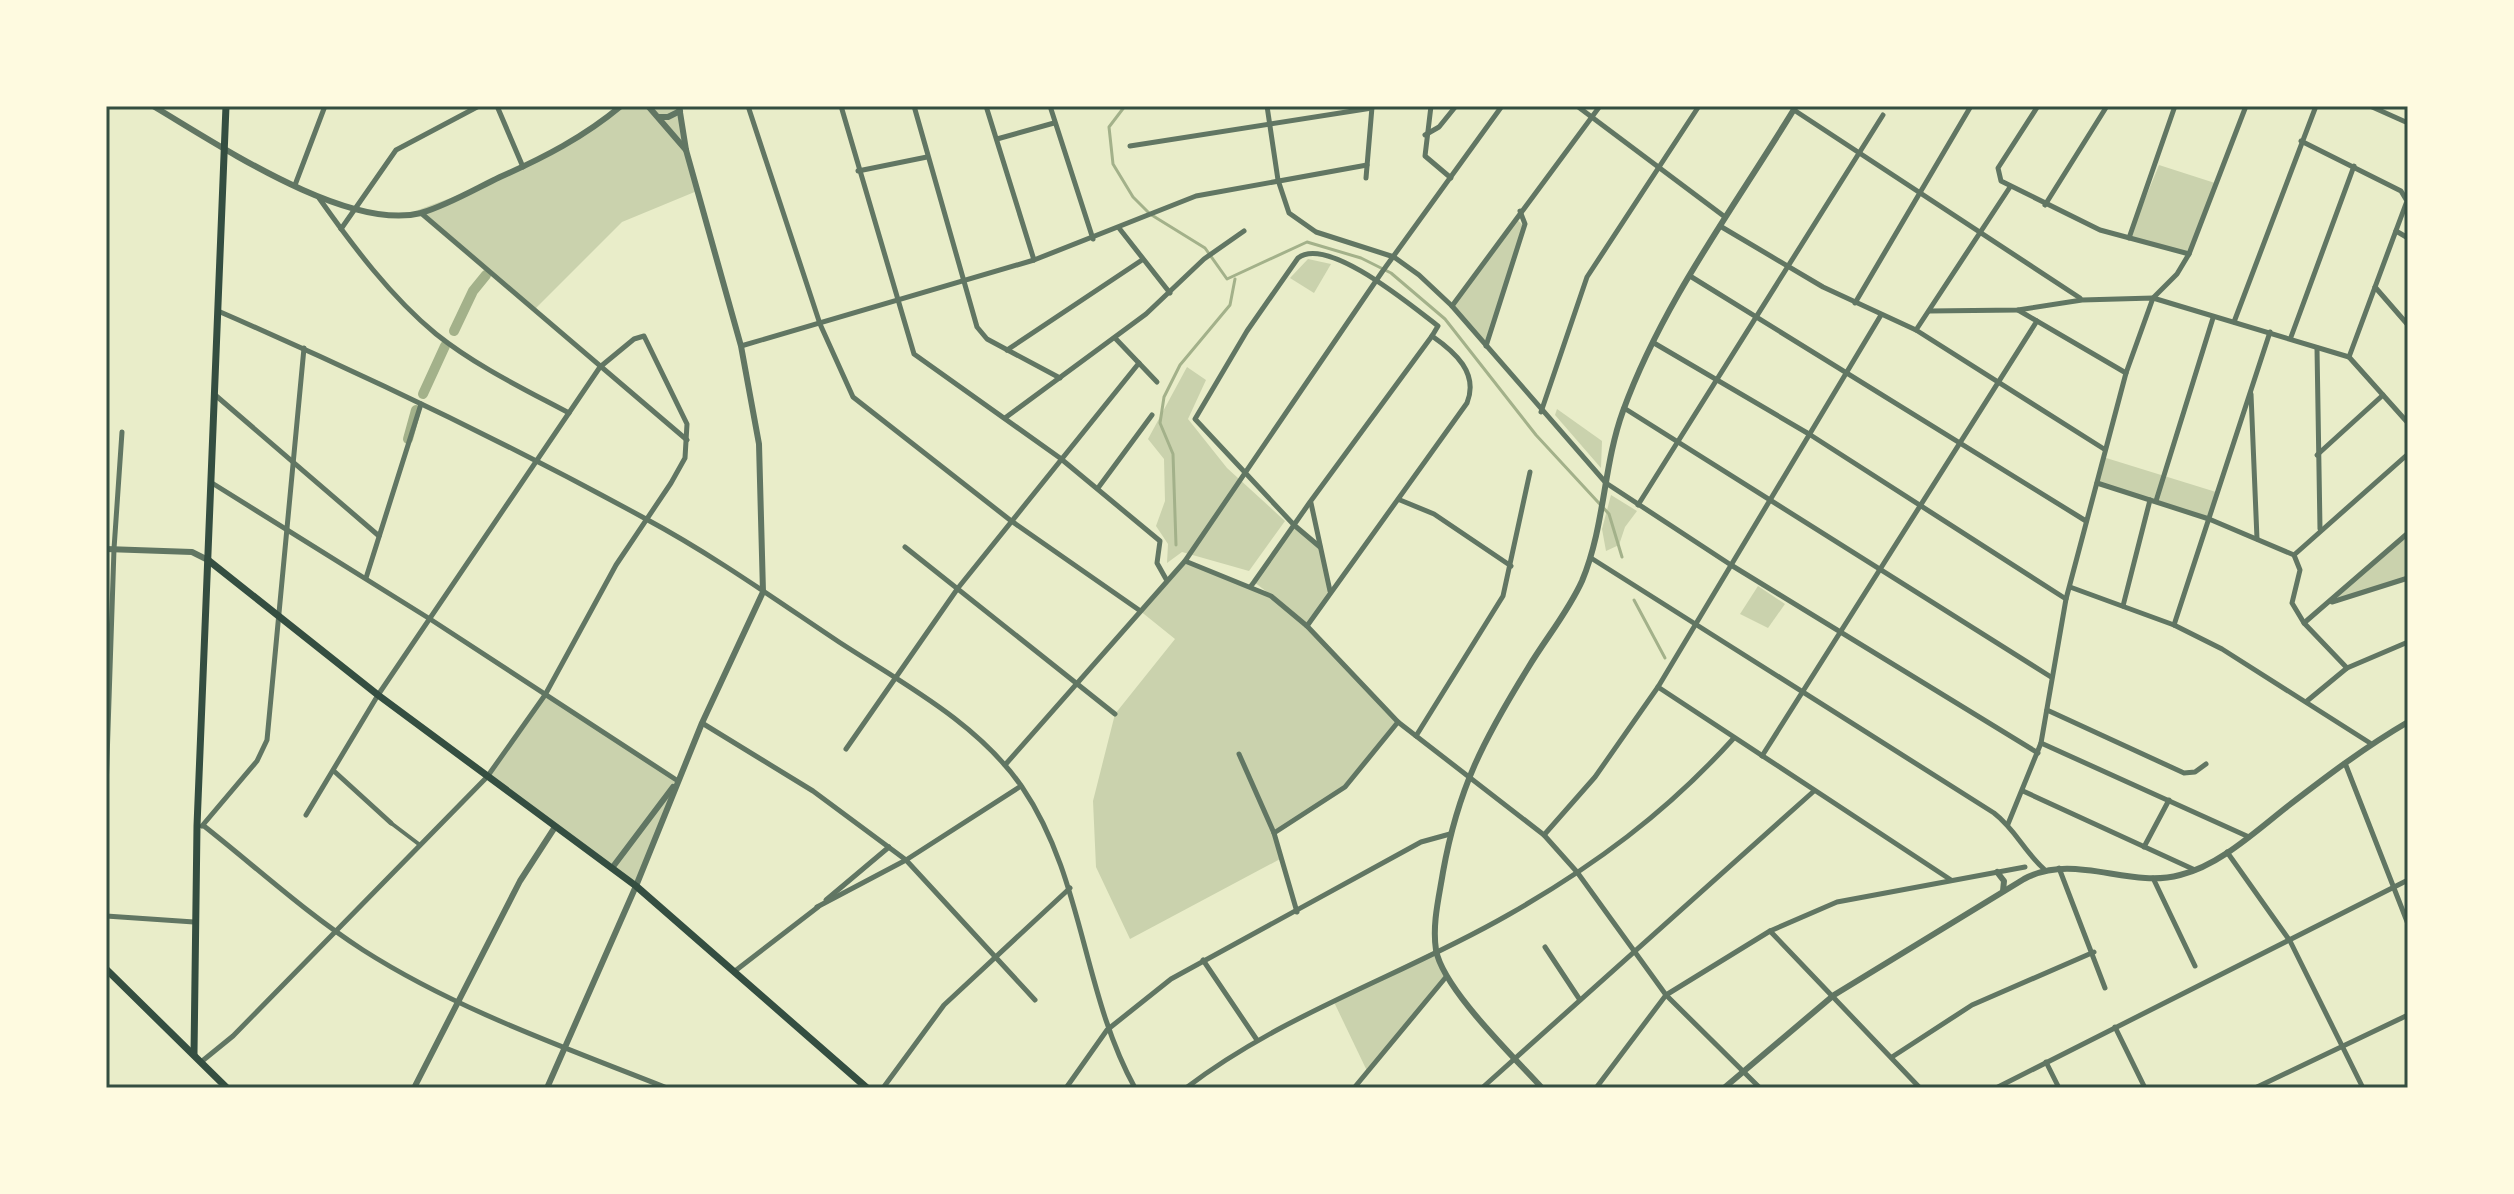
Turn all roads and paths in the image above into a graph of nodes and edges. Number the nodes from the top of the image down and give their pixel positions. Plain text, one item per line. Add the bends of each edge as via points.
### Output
1 (153, 106) edge
2 (226, 106) edge
3 (325, 106) edge
4 (479, 106) edge
5 (497, 106) edge
6 (621, 106) edge
7 (648, 106) edge
8 (748, 106) edge
9 (841, 106) edge
10 (914, 106) edge
11 (986, 106) edge
12 (1050, 106) edge
13 (1267, 106) edge
14 (1431, 106) edge
15 (1456, 106) edge
16 (1502, 106) edge
17 (1577, 106) edge
18 (1600, 106) edge
19 (1699, 106) edge
20 (1971, 106) edge
21 (2038, 106) edge
22 (2107, 106) edge
23 (2175, 106) edge
24 (2246, 106) edge
25 (2316, 106) edge
26 (2370, 106) edge
27 (1372, 107) edge
28 (1795, 108) edge
29 (680, 109) edge
30 (1883, 115) dead end
31 (659, 117) junction
32 (1592, 118) junction
33 (1054, 123) junction
34 (2408, 123) edge
35 (1270, 125) junction
36 (1425, 135) junction
37 (997, 139) junction
38 (2301, 141) junction
39 (1130, 146) dead end
40 (223, 147) junction
41 (686, 150) junction
42 (1858, 153) junction
43 (927, 157) junction
44 (1367, 165) junction
45 (2354, 166) junction
46 (523, 167) junction
47 (1659, 167) junction
48 (858, 171) junction
49 (1366, 178) dead end
50 (1451, 178) junction
51 (1278, 180) junction
52 (295, 185) junction
53 (2010, 187) junction
54 (1919, 193) junction
55 (319, 198) junction
56 (2045, 205) junction
57 (354, 209) junction
58 (1520, 211) junction
59 (420, 213) junction
60 (1725, 217) junction
61 (1720, 226) junction
62 (1119, 228) junction
63 (341, 229) junction
64 (1244, 231) dead end
65 (2396, 231) junction
66 (1980, 233) junction
67 (2129, 238) junction
68 (2408, 238) edge
69 (1093, 239) junction
70 (2189, 254) junction
71 (1394, 257) junction
72 (1034, 260) junction
73 (1142, 260) junction
74 (1787, 268) junction
75 (1690, 276) junction
76 (1378, 279) junction
77 (966, 281) junction
78 (2375, 287) junction
79 (1170, 293) junction
80 (2153, 298) junction
81 (2082, 300) junction
82 (897, 302) junction
83 (1855, 303) junction
84 (1452, 306) junction
85 (217, 310) junction
86 (2018, 310) junction
87 (1929, 311) junction
88 (1881, 315) junction
89 (1757, 317) junction
90 (2213, 318) junction
91 (2037, 321) junction
92 (2234, 322) junction
93 (820, 324) junction
94 (2408, 325) edge
95 (1916, 330) junction
96 (2270, 332) junction
97 (1432, 336) junction
98 (2291, 337) junction
99 (1115, 338) junction
100 (1654, 343) junction
101 (741, 346) junction
102 (1486, 346) junction
103 (304, 348) junction
104 (2317, 348) junction
105 (1007, 350) junction
106 (2349, 357) junction
107 (1139, 363) junction
108 (600, 367) junction
109 (1847, 373) junction
110 (2126, 373) junction
111 (1060, 378) junction
112 (1717, 380) junction
113 (1997, 380) junction
114 (1157, 382) dead end
115 (2251, 389) junction
116 (213, 394) junction
117 (2383, 395) junction
118 (421, 404) junction
119 (1624, 408) junction
120 (1541, 412) junction
121 (569, 413) junction
122 (1152, 415) dead end
123 (1005, 418) junction
124 (2408, 423) edge
125 (122, 432) dead end
126 (1809, 434) junction
127 (1678, 440) junction
128 (688, 441) junction
129 (1960, 445) junction
130 (2104, 449) junction
131 (2408, 454) edge
132 (2316, 456) junction
133 (1060, 458) junction
134 (292, 461) junction
135 (537, 463) junction
136 (1244, 471) junction
137 (1530, 472) dead end
138 (212, 483) junction
139 (1606, 483) junction
140 (2097, 483) junction
141 (1098, 488) junction
142 (1400, 500) junction
143 (1770, 500) junction
144 (2153, 501) junction
145 (1310, 502) junction
146 (1638, 505) junction
147 (1922, 506) junction
148 (2209, 519) junction
149 (649, 520) junction
150 (1010, 520) junction
151 (2086, 521) junction
152 (1294, 525) junction
153 (2320, 529) junction
154 (286, 530) junction
155 (2408, 533) edge
156 (379, 536) junction
157 (2257, 539) junction
158 (905, 547) dead end
159 (1320, 547) junction
160 (110, 549) edge
161 (2294, 555) junction
162 (1591, 558) junction
163 (208, 560) junction
164 (1185, 561) junction
165 (1731, 565) junction
166 (1511, 566) junction
167 (1880, 571) junction
168 (366, 578) junction
169 (2408, 578) edge
170 (1166, 579) junction
171 (1251, 586) junction
172 (2070, 587) junction
173 (958, 588) junction
174 (763, 592) junction
175 (1330, 592) junction
176 (2066, 599) junction
177 (2327, 603) junction
178 (2123, 606) junction
179 (1139, 610) junction
180 (278, 618) junction
181 (430, 619) junction
182 (2304, 623) junction
183 (2174, 625) junction
184 (1307, 626) junction
185 (1696, 626) junction
186 (1841, 633) junction
187 (2408, 642) edge
188 (2347, 668) junction
189 (2051, 677) junction
190 (894, 678) junction
191 (1078, 684) junction
192 (1658, 687) junction
193 (1802, 694) junction
194 (378, 695) junction
195 (545, 695) junction
196 (2307, 701) junction
197 (2047, 710) junction
198 (1115, 714) dead end
199 (1398, 722) junction
200 (2408, 722) edge
201 (702, 723) junction
202 (1416, 736) junction
203 (1733, 739) junction
204 (2041, 743) junction
205 (2370, 743) junction
206 (846, 749) dead end
207 (2038, 753) junction
208 (1239, 754) dead end
209 (1762, 756) junction
210 (2344, 762) junction
211 (2206, 764) dead end
212 (1005, 765) junction
213 (335, 772) junction
214 (1468, 774) junction
215 (487, 777) junction
216 (678, 781) junction
217 (1021, 786) junction
218 (106, 790) edge
219 (1814, 791) junction
220 (2023, 791) junction
221 (2169, 800) junction
222 (306, 815) dead end
223 (391, 823) joint
224 (2008, 824) junction
225 (201, 826) junction
226 (555, 827) junction
227 (1274, 833) junction
228 (1450, 834) junction
229 (1544, 835) junction
230 (2249, 837) junction
231 (420, 845) junction
232 (889, 847) junction
233 (2144, 847) junction
234 (2227, 852) junction
235 (2027, 854) junction
236 (906, 860) junction
237 (2025, 867) junction
238 (612, 868) junction
239 (2059, 868) junction
240 (2044, 869) junction
241 (2195, 870) junction
242 (1577, 872) junction
243 (1997, 872) junction
244 (2152, 877) junction
245 (2024, 879) junction
246 (2408, 880) edge
247 (1952, 881) junction
248 (636, 886) junction
249 (2393, 887) junction
250 (1070, 888) junction
251 (2003, 891) junction
252 (817, 907) junction
253 (1297, 912) junction
254 (106, 916) edge
255 (194, 922) junction
256 (2408, 924) edge
257 (336, 930) junction
258 (1770, 931) junction
259 (2290, 941) junction
260 (1545, 947) dead end
261 (1436, 950) junction
262 (1632, 952) junction
263 (2094, 952) junction
264 (997, 955) junction
265 (1203, 960) junction
266 (2195, 966) dead end
267 (106, 969) edge
268 (735, 971) junction
269 (1446, 977) junction
270 (2105, 988) dead end
271 (1666, 995) junction
272 (1834, 995) junction
273 (1035, 1000) dead end
274 (1580, 1000) junction
275 (459, 1001) junction
276 (2408, 1015) edge
277 (2115, 1027) junction
278 (1107, 1030) junction
279 (1257, 1040) junction
280 (2343, 1048) junction
281 (563, 1050) junction
282 (194, 1054) junction
283 (1892, 1057) junction
284 (1516, 1060) junction
285 (201, 1062) junction
286 (2046, 1062) junction
287 (1743, 1072) junction
288 (660, 1087) edge
289 (227, 1088) edge
290 (414, 1088) edge
291 (547, 1088) edge
292 (667, 1088) edge
293 (867, 1088) edge
294 (883, 1088) edge
295 (1066, 1088) edge
296 (1135, 1088) edge
297 (1186, 1088) edge
298 (1355, 1088) edge
299 (1482, 1088) edge
300 (1542, 1088) edge
301 (1596, 1088) edge
302 (1724, 1088) edge
303 (1760, 1088) edge
304 (1920, 1088) edge
305 (1996, 1088) edge
306 (2059, 1088) edge
307 (2145, 1088) edge
308 (2255, 1088) edge
309 (2363, 1088) edge

1 - 40 street
2 - 40 main road
3 - 52 street
4 - 57 street via 396,150
5 - 46 street
6 - 46 street via 567,145
7 - 31 street
8 - 93 street
9 - 48 street
10 - 43 street
11 - 37 street
12 - 33 street
13 - 35 street
14 - 36 street
15 - 36 street
16 - 50 street
17 - 32 street
18 - 32 street
19 - 47 street
20 - 54 street
21 - 53 street via 1998,168 1998,176
22 - 56 street
23 - 67 street
24 - 70 street
25 - 38 street
26 - 34 street
27 - 35 street
27 - 44 street
28 - 42 street
28 - 60 street
29 - 31 street
29 - 41 street
30 - 42 street
31 - 41 street
32 - 47 street
32 - 58 street
33 - 37 street
33 - 69 street
35 - 39 street
35 - 51 street
36 - 50 street via 1427,161
37 - 72 street
38 - 45 street
38 - 92 street
40 - 52 street
40 - 85 main road
41 - 101 street
42 - 54 street
42 - 74 street
43 - 48 street
43 - 77 street
44 - 49 street
44 - 51 street
45 - 65 street via 2405,196 2407,206
45 - 98 street
46 - 59 street
47 - 60 street
47 - 120 street via 1587,277
48 - 82 street
50 - 71 street
51 - 62 street via 1196,196
51 - 71 street via 1289,213 1302,225
52 - 55 street
53 - 56 street
53 - 66 street
54 - 66 street
54 - 83 street
55 - 57 street
55 - 63 street
56 - 67 street
57 - 59 street
57 - 63 street
58 - 84 street
58 - 102 street via 1525,224
59 - 108 street
60 - 61 street
61 - 74 street
61 - 75 street
62 - 69 street
62 - 73 street
63 - 121 street via 436,334 487,369
64 - 79 street via 1204,259
65 - 68 street
65 - 78 street
66 - 81 street
66 - 87 street
67 - 70 street
69 - 72 street
70 - 80 street
71 - 76 street
71 - 84 street
72 - 77 street
73 - 79 street
73 - 105 street
74 - 83 street
74 - 89 street
75 - 89 street
75 - 100 street
76 - 97 street via 1438,326
76 - 136 street
76 - 136 street via 1326,257 1303,254 1247,331 1195,416
77 - 82 street
77 - 105 street via 981,334
78 - 94 street
78 - 106 street
79 - 99 street
80 - 81 street
80 - 90 street
80 - 110 street
81 - 86 street
82 - 93 street
82 - 123 street via 908,343 923,364
83 - 88 street
84 - 102 street
85 - 103 street
85 - 116 main road
86 - 87 street
86 - 91 street
87 - 95 street
88 - 95 street
88 - 109 street
89 - 109 street
89 - 112 street
90 - 92 street
90 - 144 street
91 - 110 street
91 - 113 street
92 - 96 street
93 - 101 street
93 - 150 street via 853,397
95 - 113 street
96 - 98 street
96 - 115 street
97 - 142 street via 1463,363 1473,389
97 - 145 street
98 - 104 street
99 - 107 street
99 - 111 street
100 - 112 street
100 - 119 street
101 - 174 street via 759,444
102 - 120 street
103 - 118 street
103 - 134 street
104 - 106 street
104 - 132 street
105 - 111 street
106 - 117 street
107 - 114 street
107 - 133 street
108 - 121 street
108 - 128 street
108 - 128 street via 644,336 681,405
109 - 126 street
109 - 129 street
110 - 130 street
111 - 123 street
112 - 126 street
112 - 127 street
113 - 129 street
113 - 130 street
115 - 148 street
115 - 157 street
116 - 134 street
116 - 138 main road
117 - 124 street
117 - 132 street
118 - 135 street
118 - 156 street
119 - 127 street
119 - 139 street
120 - 139 street
121 - 135 street
122 - 141 street
123 - 133 street
125 - 160 street
126 - 143 street
126 - 147 street
127 - 143 street
127 - 146 street
128 - 149 street via 685,458
129 - 147 street
129 - 151 street
130 - 140 street
131 - 153 street
132 - 153 street
133 - 141 street
133 - 150 street
134 - 154 street
134 - 156 street
135 - 149 street
135 - 181 street
136 - 152 street
136 - 164 street
137 - 166 street
138 - 154 street
138 - 163 main road
139 - 146 street
139 - 162 street
140 - 144 street
140 - 151 street
141 - 170 street via 1160,541 1157,563
142 - 166 street via 1434,514
142 - 175 street
143 - 165 street
143 - 167 street
144 - 148 street
144 - 178 street
145 - 152 street
145 - 159 street
146 - 165 street
147 - 167 street
147 - 176 street
148 - 157 street
148 - 183 street
149 - 174 street
149 - 195 street via 616,565
150 - 173 street
150 - 179 street
151 - 172 street
152 - 159 street
152 - 171 street
153 - 161 street
154 - 168 street
154 - 180 street
155 - 177 street
156 - 168 street
157 - 161 street
158 - 173 street
159 - 175 street
160 - 163 street via 192,552
160 - 218 street
161 - 182 street via 2300,570 2292,603
162 - 185 street
162 - 214 street via 1567,610 1496,718
163 - 180 main road
163 - 225 main road
164 - 170 street
164 - 171 street
165 - 185 street
165 - 186 street
166 - 202 street via 1503,596
167 - 186 street
167 - 189 street
168 - 181 street
169 - 177 street
170 - 179 street
171 - 184 street
172 - 176 street
172 - 178 street
173 - 190 street
173 - 191 street
174 - 190 street
174 - 201 street
175 - 184 street
176 - 189 street
177 - 182 street
178 - 183 street
179 - 191 street
180 - 194 main road
180 - 225 street via 267,740 257,761
181 - 194 street
181 - 195 street
182 - 188 street
183 - 196 street
184 - 199 street
185 - 192 street
185 - 193 street
186 - 193 street
186 - 207 street
187 - 188 street
188 - 196 street
189 - 197 street
190 - 206 street
190 - 212 street via 971,732
191 - 198 street
191 - 212 street
192 - 203 street
192 - 229 street via 1595,777
193 - 209 street
193 - 224 street
194 - 213 street
194 - 215 main road
195 - 215 street
195 - 216 street
196 - 205 street
197 - 204 street
197 - 211 street via 2184,773
199 - 202 street
199 - 227 street via 1345,787
200 - 205 street
201 - 216 street
201 - 232 street via 813,791
202 - 214 street
203 - 209 street
203 - 242 street via 1664,809
204 - 207 street
204 - 221 street
205 - 210 street
207 - 220 street
208 - 227 street
209 - 219 street
210 - 230 street
210 - 249 street
212 - 217 street
213 - 222 street
213 - 223 street
214 - 228 street
214 - 229 street
215 - 226 main road
215 - 231 street
216 - 238 street
216 - 248 street
217 - 236 street
217 - 250 street via 1056,849
219 - 247 street
219 - 262 street
220 - 224 street
220 - 233 street
221 - 230 street
221 - 233 street
223 - 231 street
224 - 235 street
225 - 255 main road
225 - 257 street
226 - 238 main road
226 - 275 street via 520,881
227 - 253 street
228 - 253 street via 1421,842
228 - 261 street via 1436,912
229 - 242 street
230 - 234 street
231 - 257 street
232 - 236 street
232 - 252 street
233 - 241 street
234 - 241 street
234 - 259 street
235 - 237 street
235 - 240 street
236 - 252 street
236 - 264 street
237 - 243 street
237 - 245 street
238 - 248 main road
239 - 240 street
239 - 244 street
239 - 263 street
240 - 245 street
241 - 244 street
242 - 261 street via 1506,916
242 - 262 street
243 - 247 street
243 - 251 street
244 - 266 street
245 - 251 street
246 - 249 street
247 - 258 street via 1837,902
248 - 268 main road
248 - 281 street
249 - 256 street
249 - 259 street
250 - 264 street
250 - 278 street
251 - 272 street
252 - 268 street
253 - 265 street
254 - 255 street
255 - 282 main road
257 - 275 street
257 - 285 street
258 - 271 street
258 - 272 street
259 - 277 street
259 - 280 street
260 - 274 street
261 - 269 street
261 - 279 street
262 - 271 street
262 - 274 street
263 - 270 street
263 - 283 street via 1972,1005
264 - 273 street
264 - 294 street via 944,1005
265 - 278 street via 1141,1000
265 - 279 street
267 - 282 main road
268 - 293 main road
269 - 284 street
269 - 298 street
271 - 287 street
271 - 301 street
272 - 283 street
272 - 287 street
274 - 284 street
275 - 281 street
275 - 290 street
276 - 280 street
277 - 286 street
277 - 307 street
278 - 295 street
278 - 296 street
279 - 297 street
280 - 308 street
280 - 309 street
281 - 288 street
281 - 291 street
282 - 285 main road
283 - 304 street
284 - 299 street
284 - 300 street
285 - 289 main road
286 - 305 street
286 - 306 street
287 - 302 street
287 - 303 street
288 - 292 street

